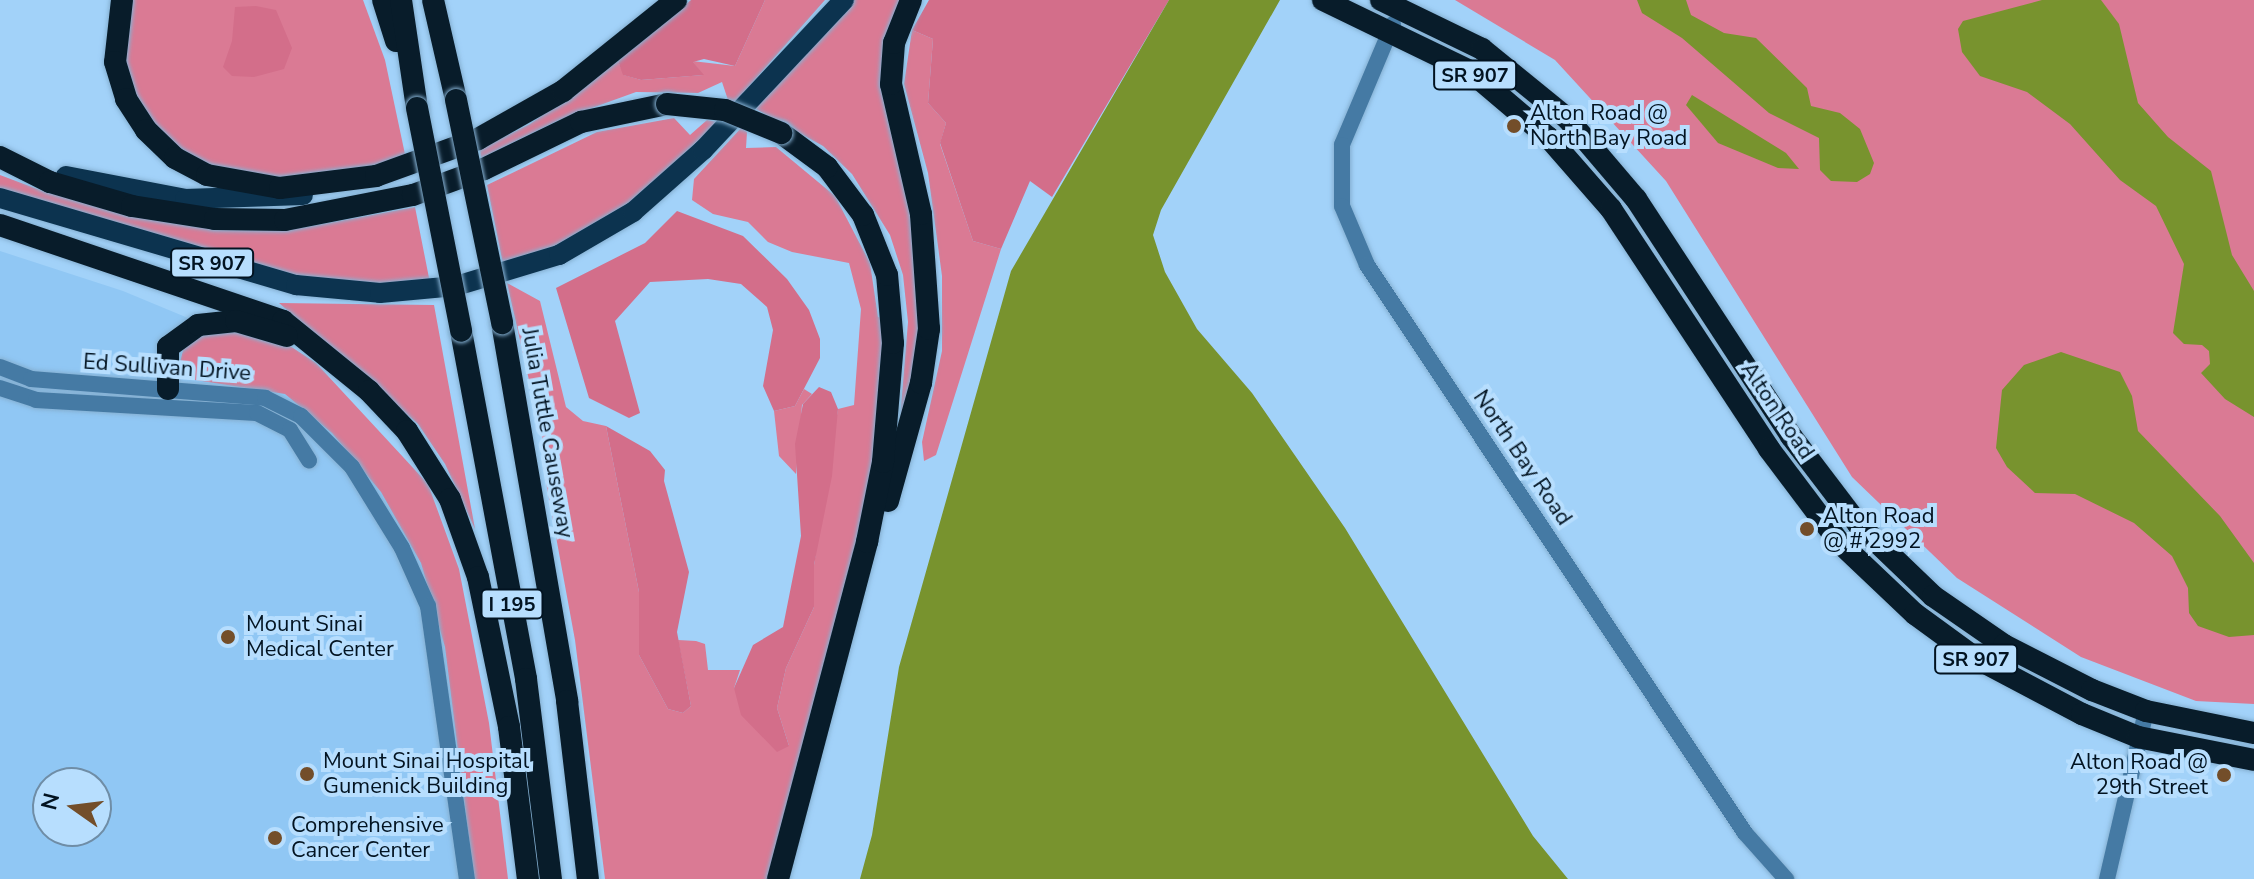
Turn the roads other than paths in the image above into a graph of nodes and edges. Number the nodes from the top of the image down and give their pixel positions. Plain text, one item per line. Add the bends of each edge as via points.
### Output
1 (122, 0) edge
2 (383, 0) edge
3 (401, 0) edge
4 (433, 0) edge
5 (676, 0) edge
6 (844, 0) edge
7 (911, 0) edge
8 (1323, 0) edge
9 (1393, 9) edge
10 (416, 103) junction
11 (0, 156) edge
12 (376, 176) junction
13 (0, 198) edge
14 (0, 225) edge
15 (328, 357) junction
16 (0, 367) edge
17 (0, 388) edge
18 (168, 389) junction
19 (309, 461) dead end
20 (2146, 711) junction
21 (2254, 733) edge
22 (2138, 737) junction
23 (2254, 760) edge
24 (810, 767) junction
25 (467, 879) edge
26 (528, 879) edge
27 (551, 879) edge
28 (588, 879) edge
29 (778, 879) edge
30 (1786, 879) edge
31 (2107, 879) edge

1 - 12 highway via 114,41 120,82 146,130 175,158 224,181 260,186
2 - 10 highway
3 - 10 highway, I 195
4 - 28 highway, Julia Tuttle Causeway / I 195, bridge via 502,323 557,642
5 - 12 highway via 533,110 453,150
6 - 13 main road, SR 907 via 703,150 633,212 559,255 456,286 380,293 296,285
7 - 24 highway via 894,43 891,84 924,232 930,305 925,365 834,702
8 - 9 highway, Alton Road / SR 907
9 - 20 highway, Alton Road / SR 907 via 1482,49 1567,118 1636,199 1791,436 1858,524 1896,562 1933,596 2004,645
9 - 22 highway, Alton Road / SR 907 via 1549,138 1611,209 1769,449 1839,542 1974,657 2037,695
9 - 30 street, North Bay Road via 1342,145 1342,206 1367,265 1745,833
10 - 27 highway, I 195, bridge via 526,679
11 - 12 main road via 108,187 185,199 279,198 334,191
11 - 24 highway, bridge via 50,182 132,206 201,218 285,220 413,195 592,118 667,104 725,110 781,133 813,155 853,198 881,255 893,315 883,462
14 - 15 highway via 264,311 300,331
15 - 18 highway via 269,329 210,321 186,331 168,347
15 - 26 highway via 407,431 439,477 461,523 502,685
16 - 18 street, Ed Sullivan Drive via 31,379
17 - 19 street, Ed Sullivan Drive via 36,400 257,413 290,430
18 - 25 street, Ed Sullivan Drive via 248,395 281,404 320,435 372,496 417,577 431,616
20 - 21 highway, Alton Road / SR 907
20 - 22 street
22 - 23 highway, Alton Road / SR 907
22 - 31 street
24 - 29 highway

